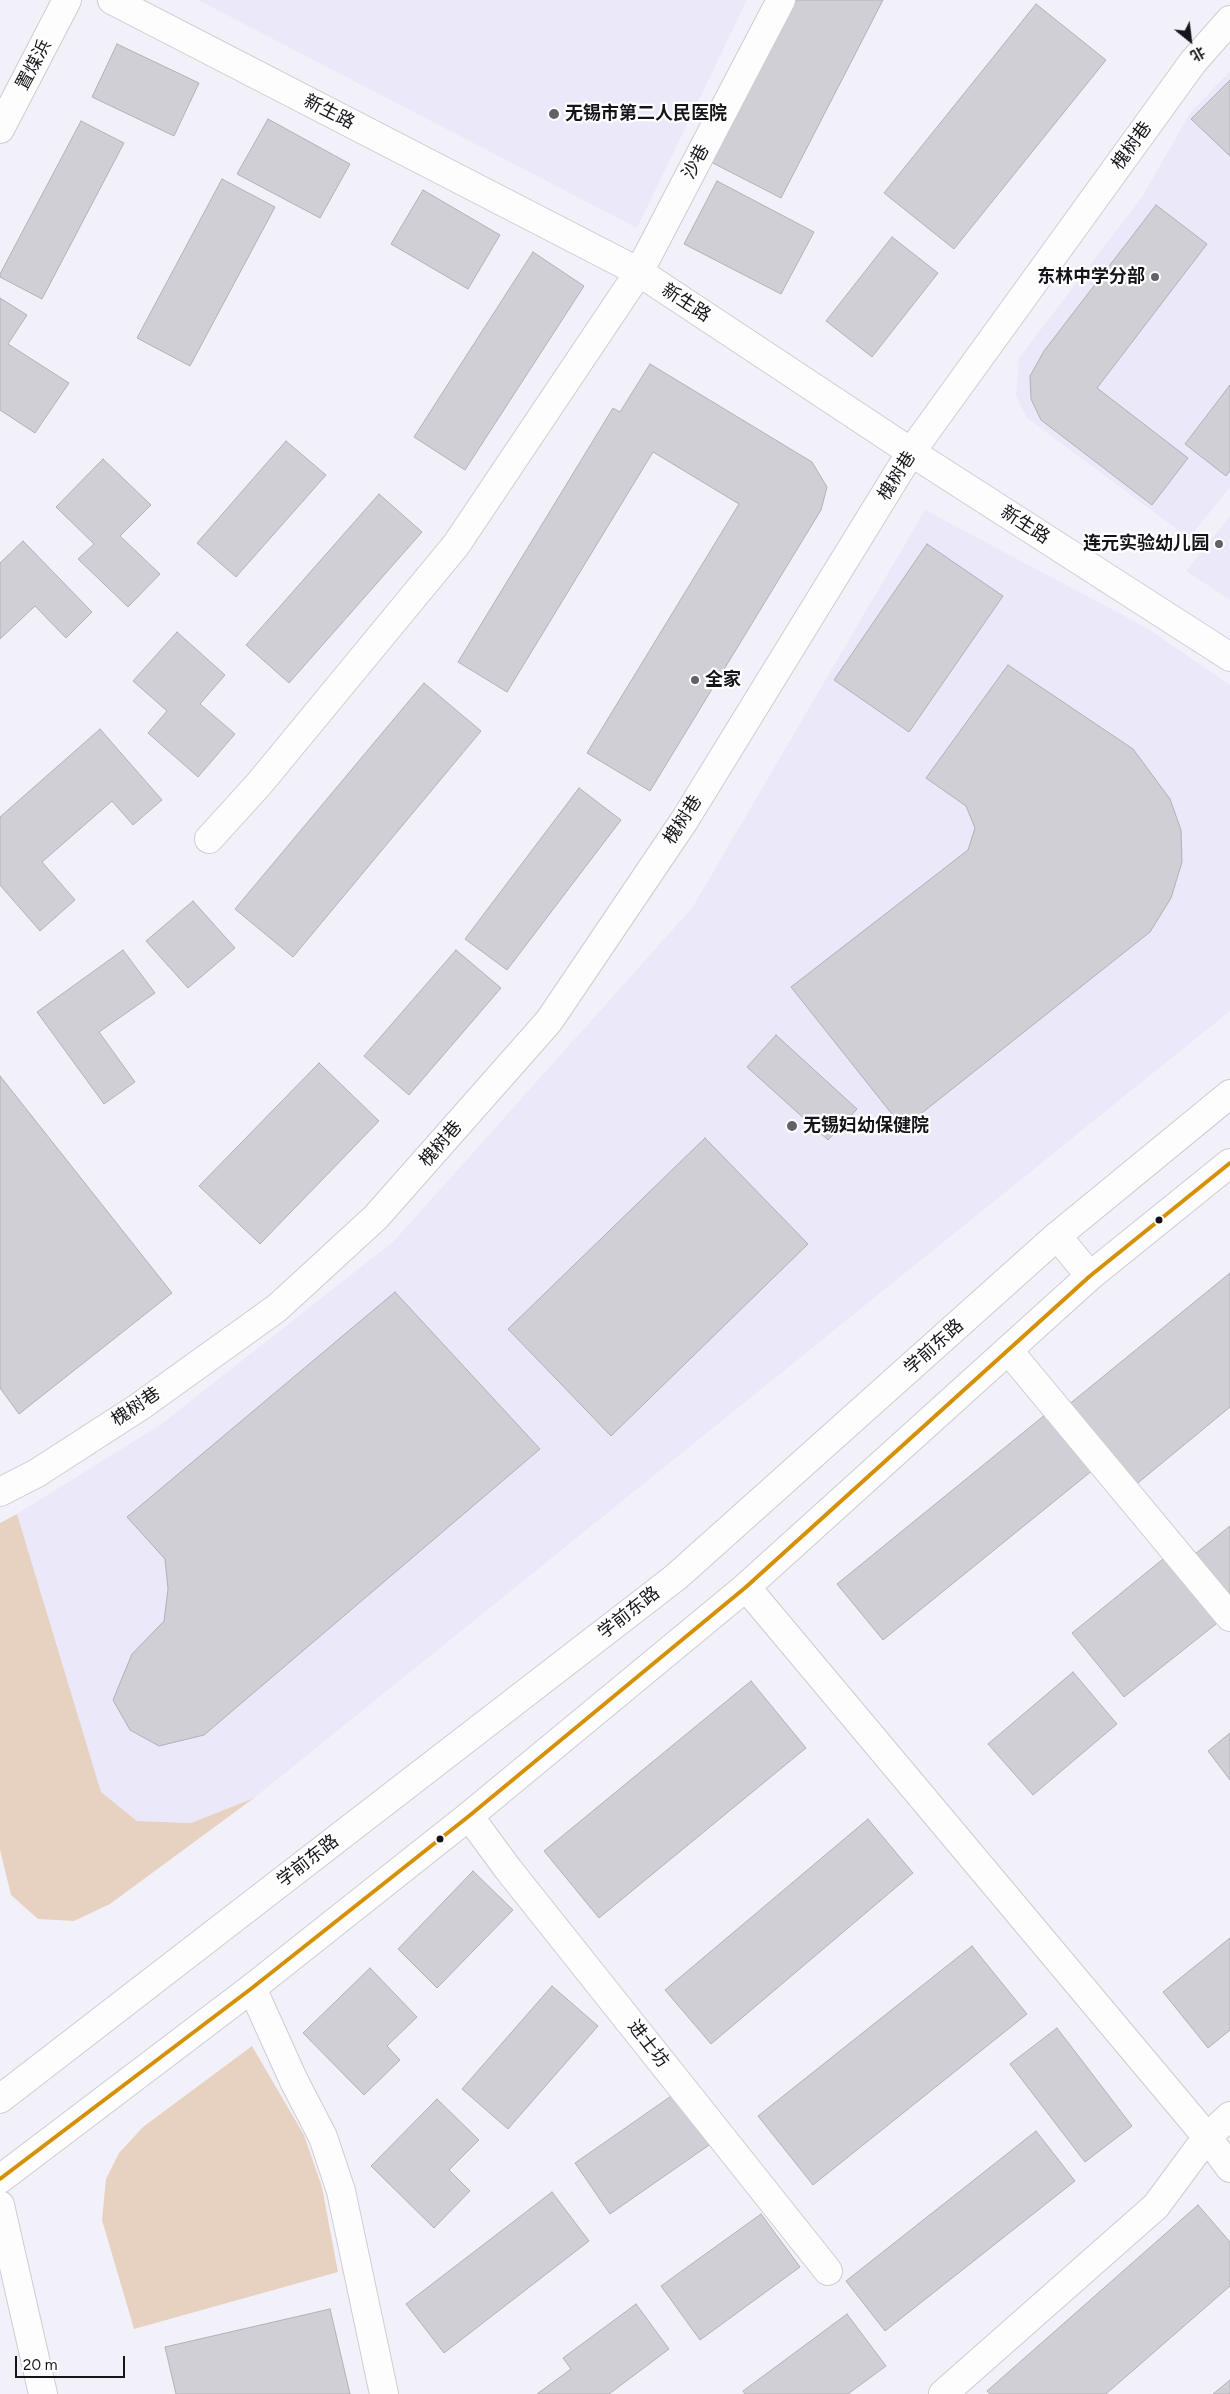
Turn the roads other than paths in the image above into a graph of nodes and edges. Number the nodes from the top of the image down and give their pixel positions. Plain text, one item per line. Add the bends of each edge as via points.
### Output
1 (68, 0) edge
2 (112, 0) edge
3 (781, 0) edge
4 (1230, 20) edge
5 (0, 129) edge
6 (639, 272) junction
7 (912, 452) junction
8 (1230, 657) edge
9 (209, 839) dead end
10 (1230, 1094) edge
11 (1230, 1163) edge
12 (1056, 1236) junction
13 (1090, 1276) junction
14 (1008, 1350) junction
15 (0, 1492) edge
16 (746, 1587) junction
17 (1230, 1617) edge
18 (469, 1816) junction
19 (252, 1988) junction
20 (0, 2099) edge
21 (1230, 2116) edge
22 (1207, 2137) junction
23 (1230, 2168) edge
24 (0, 2179) edge
25 (0, 2205) edge
26 (828, 2271) dead end
27 (43, 2394) edge
28 (384, 2394) edge
29 (943, 2394) edge

1 - 5 street, 置煤浜
2 - 6 street, 新生路
3 - 6 street, 沙巷
4 - 7 street, 槐树巷 via 1193,62
6 - 7 street, 新生路
6 - 9 street, 沙巷 via 456,545 259,784
7 - 8 street, 新生路
7 - 15 street, 槐树巷 via 684,820 549,1021 376,1217 277,1308 139,1407 36,1473
10 - 12 street, 学前东路
11 - 13 street
12 - 13 street
12 - 20 street, 学前东路 via 676,1577
13 - 14 street
14 - 16 street
14 - 17 street
16 - 18 street
16 - 22 street
18 - 19 street
18 - 26 street, 进士坊
19 - 24 street
19 - 28 street via 323,2137 341,2191
21 - 22 street
22 - 23 street
22 - 29 street via 1156,2206
25 - 27 street

